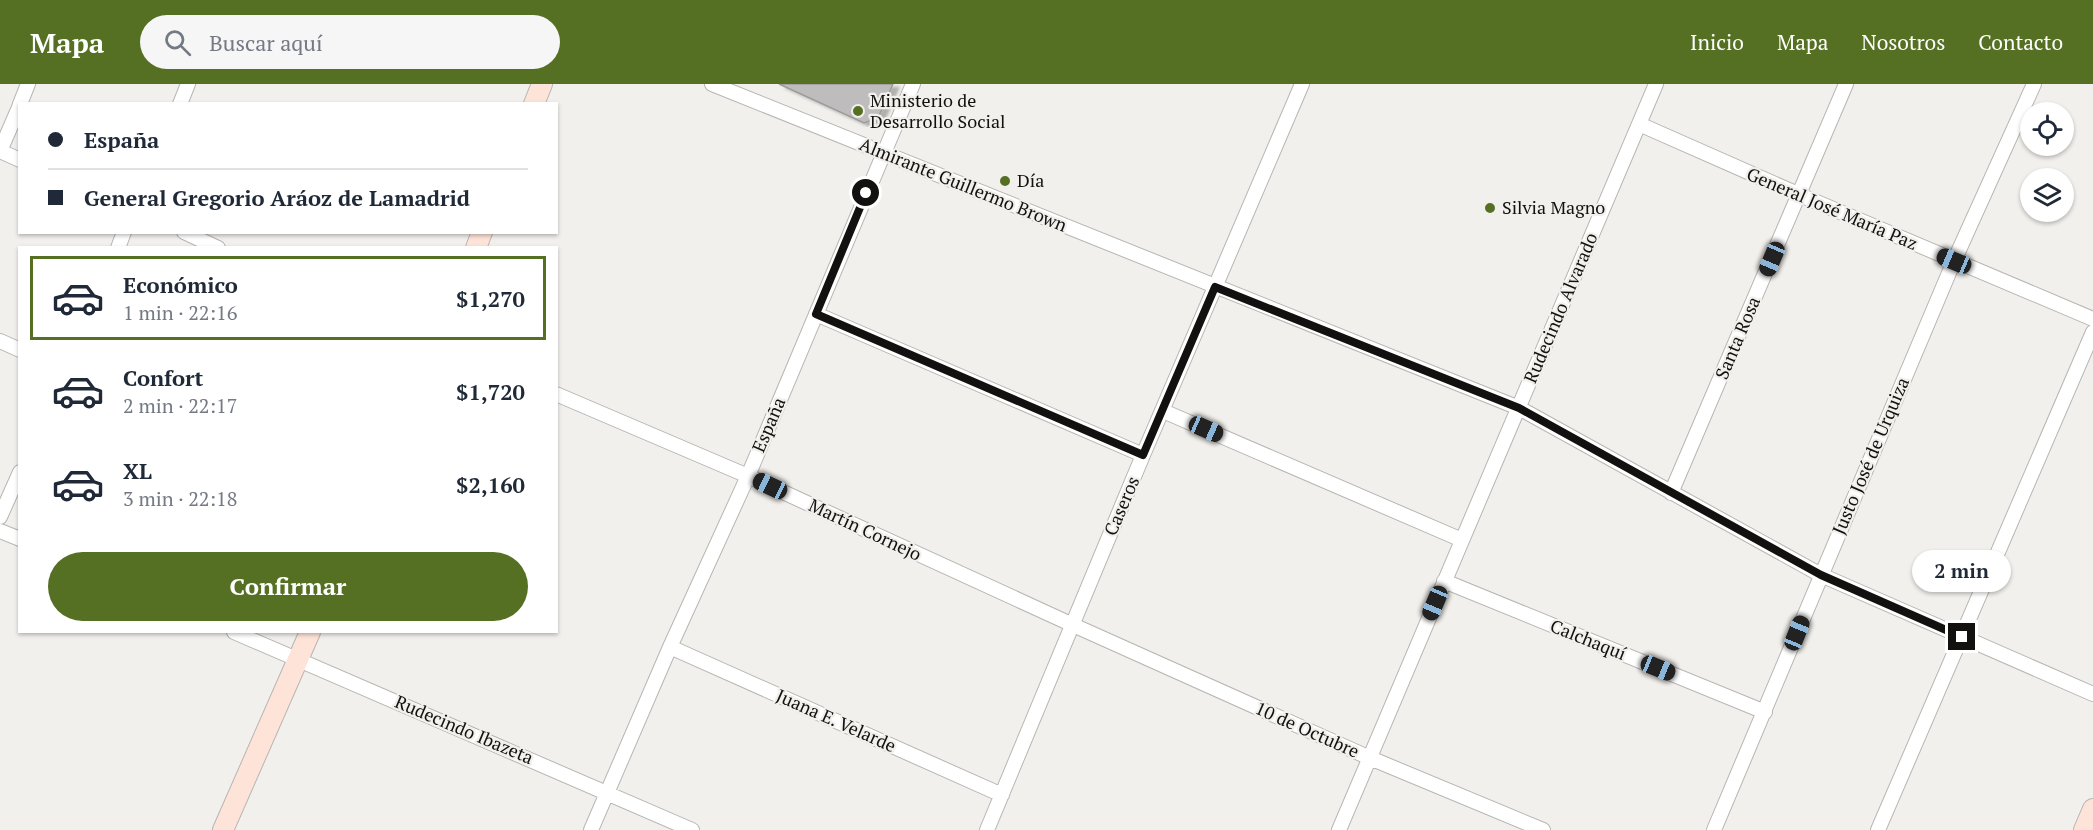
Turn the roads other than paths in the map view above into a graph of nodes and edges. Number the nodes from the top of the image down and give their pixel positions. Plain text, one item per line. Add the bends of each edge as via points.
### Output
1 (28, 84) edge
2 (188, 84) edge
3 (542, 84) edge
4 (712, 84) edge
5 (913, 84) edge
6 (1302, 84) edge
7 (1656, 84) edge
8 (1846, 84) edge
9 (2034, 84) edge
10 (21, 102) edge
11 (181, 102) edge
12 (535, 102) edge
13 (18, 109) edge
14 (1639, 124) junction
15 (0, 151) edge
16 (883, 153) junction
17 (18, 159) edge
18 (1800, 195) junction
19 (188, 234) edge
20 (214, 246) edge
21 (1954, 261) junction
22 (1215, 287) junction
23 (816, 314) junction
24 (2093, 319) edge
25 (2093, 332) edge
26 (0, 341) edge
27 (18, 349) edge
28 (558, 395) edge
29 (1519, 408) junction
30 (1163, 411) junction
31 (1143, 455) junction
32 (18, 476) edge
33 (748, 476) junction
34 (1671, 493) junction
35 (0, 517) edge
36 (0, 531) edge
37 (18, 538) edge
38 (1462, 540) junction
39 (1821, 575) junction
40 (1444, 581) junction
41 (1073, 625) junction
42 (236, 633) edge
43 (310, 633) edge
44 (1962, 637) junction
45 (670, 646) junction
46 (298, 659) junction
47 (2093, 694) edge
48 (1765, 712) junction
49 (1370, 758) junction
50 (608, 793) junction
51 (1002, 795) junction
52 (2093, 809) edge
53 (223, 830) edge
54 (591, 830) edge
55 (692, 830) edge
56 (987, 830) edge
57 (1339, 830) edge
58 (1543, 830) edge
59 (1714, 830) edge
60 (1878, 830) edge
61 (2084, 830) edge

1 - 10 street
2 - 11 street
3 - 12 main road
4 - 16 street, Almirante Guillermo Brown
5 - 16 street, España
6 - 22 street, Caseros
7 - 14 street, Rudecindo Alvarado
8 - 18 street, Santa Rosa
9 - 21 street, Justo José de Urquiza
13 - 15 street
14 - 18 street, General José María Paz
14 - 29 street, Rudecindo Alvarado
15 - 17 street
16 - 22 street, Almirante Guillermo Brown
16 - 23 street, España
18 - 21 street, General José María Paz
18 - 34 street, Santa Rosa
19 - 20 street
21 - 24 street, General José María Paz
21 - 39 street, Justo José de Urquiza
22 - 29 street, Almirante Guillermo Brown
22 - 30 street, Caseros
23 - 31 street
23 - 33 street, España
25 - 44 street
26 - 27 street
28 - 33 street, Martín Cornejo
29 - 34 street, Almirante Guillermo Brown
29 - 38 street, Rudecindo Alvarado
30 - 31 street, Caseros
30 - 38 street
31 - 41 street, Caseros
32 - 35 street
33 - 41 street, Martín Cornejo
33 - 45 street, España
34 - 39 street, Almirante Guillermo Brown
36 - 37 street
38 - 40 street, Rudecindo Alvarado
39 - 44 street, Almirante Guillermo Brown
39 - 48 street, Justo José de Urquiza
40 - 48 street, Calchaquí
40 - 49 street, Rudecindo Alvarado
41 - 49 street, 10 de Octubre
41 - 51 street, Caseros
42 - 46 street, Rudecindo Ibazeta
43 - 46 main road
44 - 47 street, Almirante Guillermo Brown
44 - 60 street
45 - 50 street, España
45 - 51 street, Juana E. Velarde
46 - 50 street, Rudecindo Ibazeta
46 - 53 main road
48 - 59 street, Justo José de Urquiza
49 - 57 street, Rudecindo Alvarado
49 - 58 street, 10 de Octubre
50 - 54 street, España
50 - 55 street, Rudecindo Ibazeta
51 - 56 street, Caseros
52 - 61 main road

